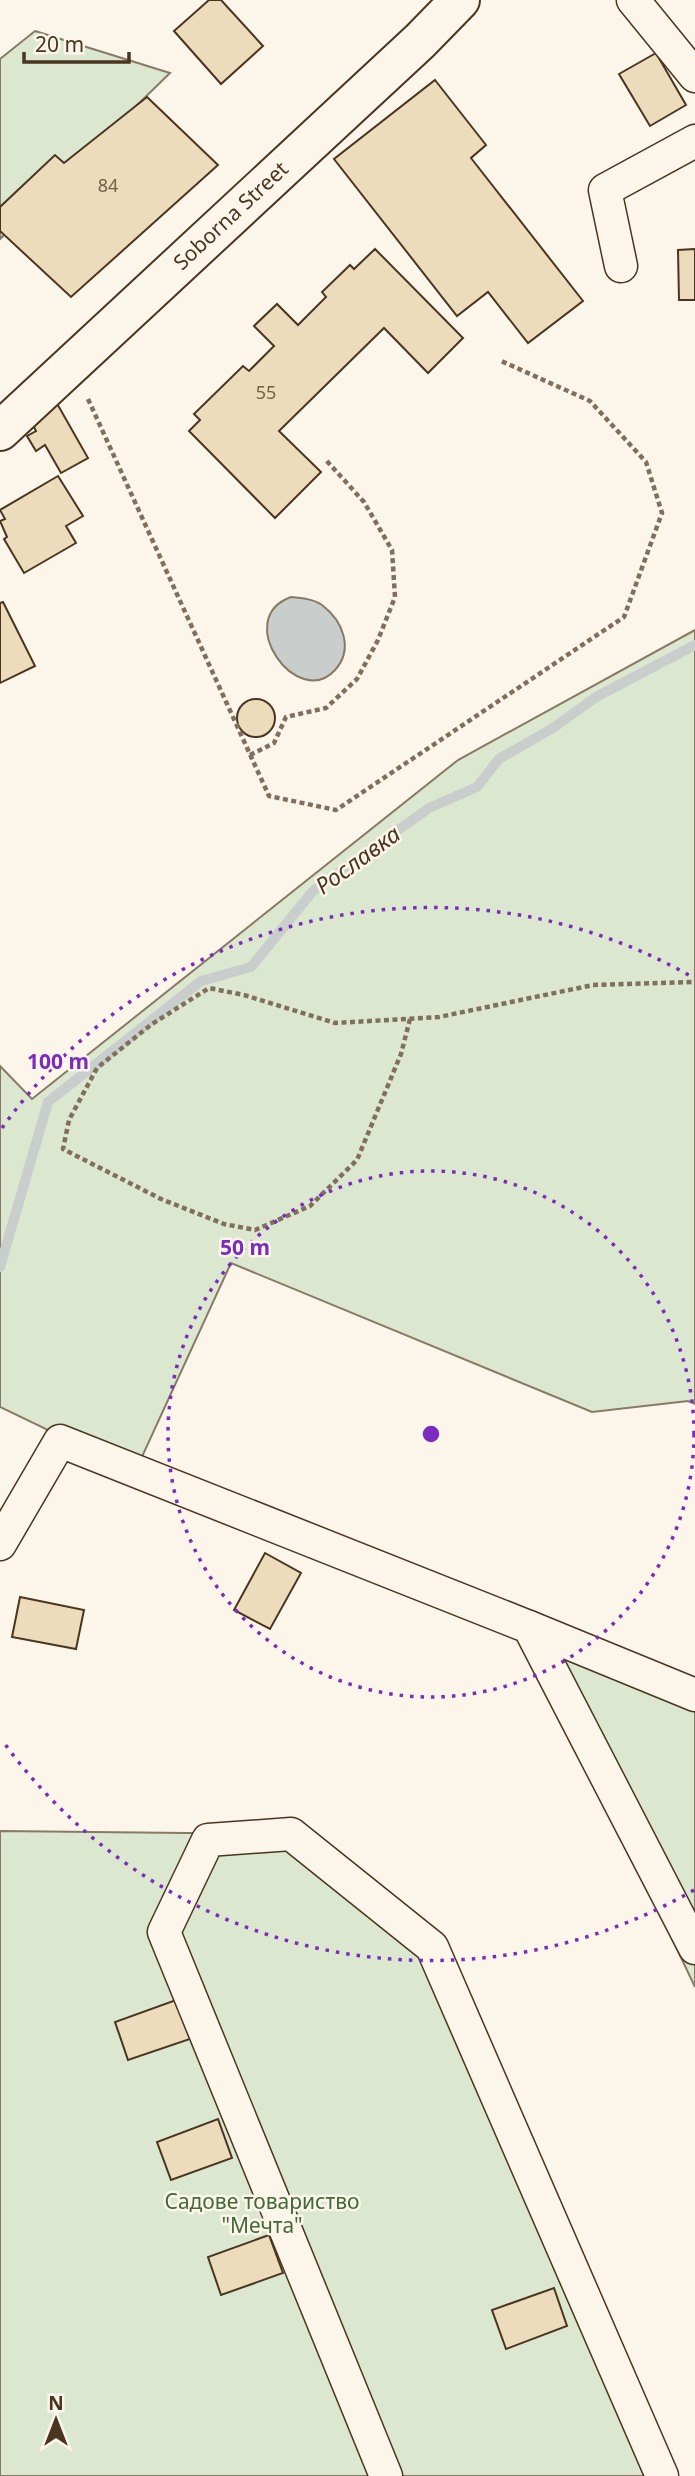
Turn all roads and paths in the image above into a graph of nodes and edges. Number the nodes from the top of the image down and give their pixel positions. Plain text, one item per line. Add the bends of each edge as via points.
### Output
1 (460, 0) edge
2 (633, 0) edge
3 (695, 76) edge
4 (695, 141) edge
5 (621, 266) dead end
6 (499, 360) dead end
7 (72, 363) junction
8 (0, 431) edge
9 (326, 460) dead end
10 (250, 755) junction
11 (695, 982) edge
12 (410, 1019) junction
13 (0, 1544) edge
14 (529, 1627) junction
15 (695, 1695) edge
16 (695, 1948) edge
17 (386, 2476) edge
18 (662, 2476) edge

1 - 7 street, Soborna Street
2 - 3 street
4 - 5 street via 606,190
6 - 10 path via 590,401 646,462 662,513 624,617 336,810 269,796
7 - 8 street, Soborna Street
7 - 10 path
9 - 10 path via 364,502 392,550 395,597 357,679 326,708 286,717 274,743
11 - 12 path via 593,985
12 - 12 path via 401,1054 357,1160 310,1206 255,1230 224,1224 161,1199 63,1149 69,1120 97,1068 152,1024 209,988 334,1023
13 - 14 street via 60,1441
14 - 15 street
14 - 16 street
17 - 18 street via 164,1933 208,1840 290,1834 432,1947

